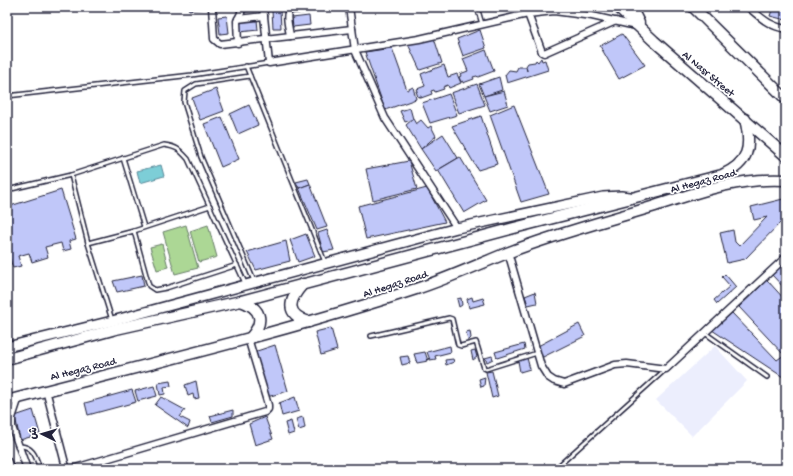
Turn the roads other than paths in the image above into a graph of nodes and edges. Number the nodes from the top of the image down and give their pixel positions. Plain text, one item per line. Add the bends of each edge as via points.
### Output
1 (212, 7) edge
2 (241, 7) edge
3 (272, 7) edge
4 (349, 7) edge
5 (477, 7) edge
6 (562, 7) edge
7 (618, 7) edge
8 (631, 7) edge
9 (693, 7) edge
10 (748, 7) edge
11 (263, 8) edge
12 (290, 8) edge
13 (310, 8) edge
14 (554, 11) junction
15 (528, 14) junction
16 (264, 16) junction
17 (238, 19) junction
18 (616, 21) junction
19 (482, 26) junction
20 (352, 29) junction
21 (641, 29) junction
22 (786, 29) edge
23 (290, 36) junction
24 (267, 39) junction
25 (238, 43) junction
26 (355, 50) junction
27 (269, 63) junction
28 (246, 66) junction
29 (250, 76) junction
30 (7, 96) edge
31 (786, 99) edge
32 (745, 119) junction
33 (786, 156) edge
34 (123, 158) junction
35 (71, 174) junction
36 (786, 180) edge
37 (7, 190) edge
38 (635, 198) junction
39 (210, 206) junction
40 (144, 227) junction
41 (457, 228) junction
42 (134, 231) junction
43 (88, 243) junction
44 (508, 252) junction
45 (786, 257) edge
46 (326, 263) junction
47 (237, 265) junction
48 (255, 282) junction
49 (303, 284) junction
50 (246, 285) junction
51 (241, 301) junction
52 (310, 322) junction
53 (114, 325) junction
54 (7, 332) edge
55 (705, 333) junction
56 (371, 336) dead end
57 (250, 338) junction
58 (9, 347) edge
59 (537, 353) junction
60 (10, 358) edge
61 (666, 369) junction
62 (767, 377) dead end
63 (46, 390) junction
64 (19, 397) junction
65 (7, 401) edge
66 (18, 446) junction
67 (7, 460) edge
68 (11, 469) edge
69 (26, 469) edge
70 (40, 469) edge
71 (68, 469) edge
72 (72, 469) edge
73 (554, 469) edge

1 - 25 street via 215,41 222,44
2 - 17 street
3 - 11 street
4 - 20 street
5 - 19 lane
6 - 14 street
7 - 21 main road, Al Nasr Street
8 - 21 main road
9 - 31 main road
10 - 22 street via 765,22
11 - 16 street
12 - 13 street
12 - 23 street via 287,16
14 - 15 street
14 - 18 street
15 - 18 street via 544,53
15 - 19 street
16 - 17 street
16 - 24 street
17 - 25 street
18 - 21 street
19 - 26 street
20 - 23 street
20 - 26 street
21 - 32 main road, Al Nasr Street
23 - 24 street
24 - 25 street
24 - 27 street
26 - 27 street
26 - 41 street via 385,118
27 - 28 lane
28 - 29 lane
28 - 30 lane via 192,75
29 - 46 lane
29 - 48 lane via 196,84 185,91 184,102 201,157
32 - 33 main road, Al Nasr Street
32 - 38 main road via 749,134 746,154 733,170 709,179
34 - 35 lane
34 - 39 lane via 164,145 174,146 188,158
34 - 40 lane
35 - 37 lane
35 - 43 lane
36 - 44 main road, Al Hegaz Road via 751,180 712,188
38 - 41 main road via 603,197
38 - 49 main road
39 - 40 lane
39 - 47 lane
40 - 42 lane
41 - 46 main road
42 - 43 lane
42 - 47 lane via 149,286 155,290
43 - 53 lane
44 - 52 main road, Al Hegaz Road via 436,283
44 - 59 street
45 - 55 street
46 - 48 main road
47 - 50 lane
48 - 50 main road
49 - 51 main road
49 - 52 main road via 291,302 292,311 296,316
50 - 53 main road
51 - 53 main road
51 - 57 main road via 255,309 260,320 258,328
52 - 57 main road, Al Hegaz Road
53 - 58 main road
53 - 60 main road
54 - 58 lane
55 - 61 street
55 - 62 lane
56 - 59 lane via 449,318 452,320 458,345 476,342 486,369
57 - 63 main road, Al Hegaz Road
57 - 72 street via 268,405 265,412
58 - 60 lane
59 - 61 street via 548,377 564,384 615,365
61 - 73 lane
63 - 64 main road, Al Hegaz Road
63 - 71 street
64 - 65 main road, Al Hegaz Road
64 - 66 street via 12,418
66 - 69 street
66 - 70 lane via 27,447 34,453
67 - 68 street

